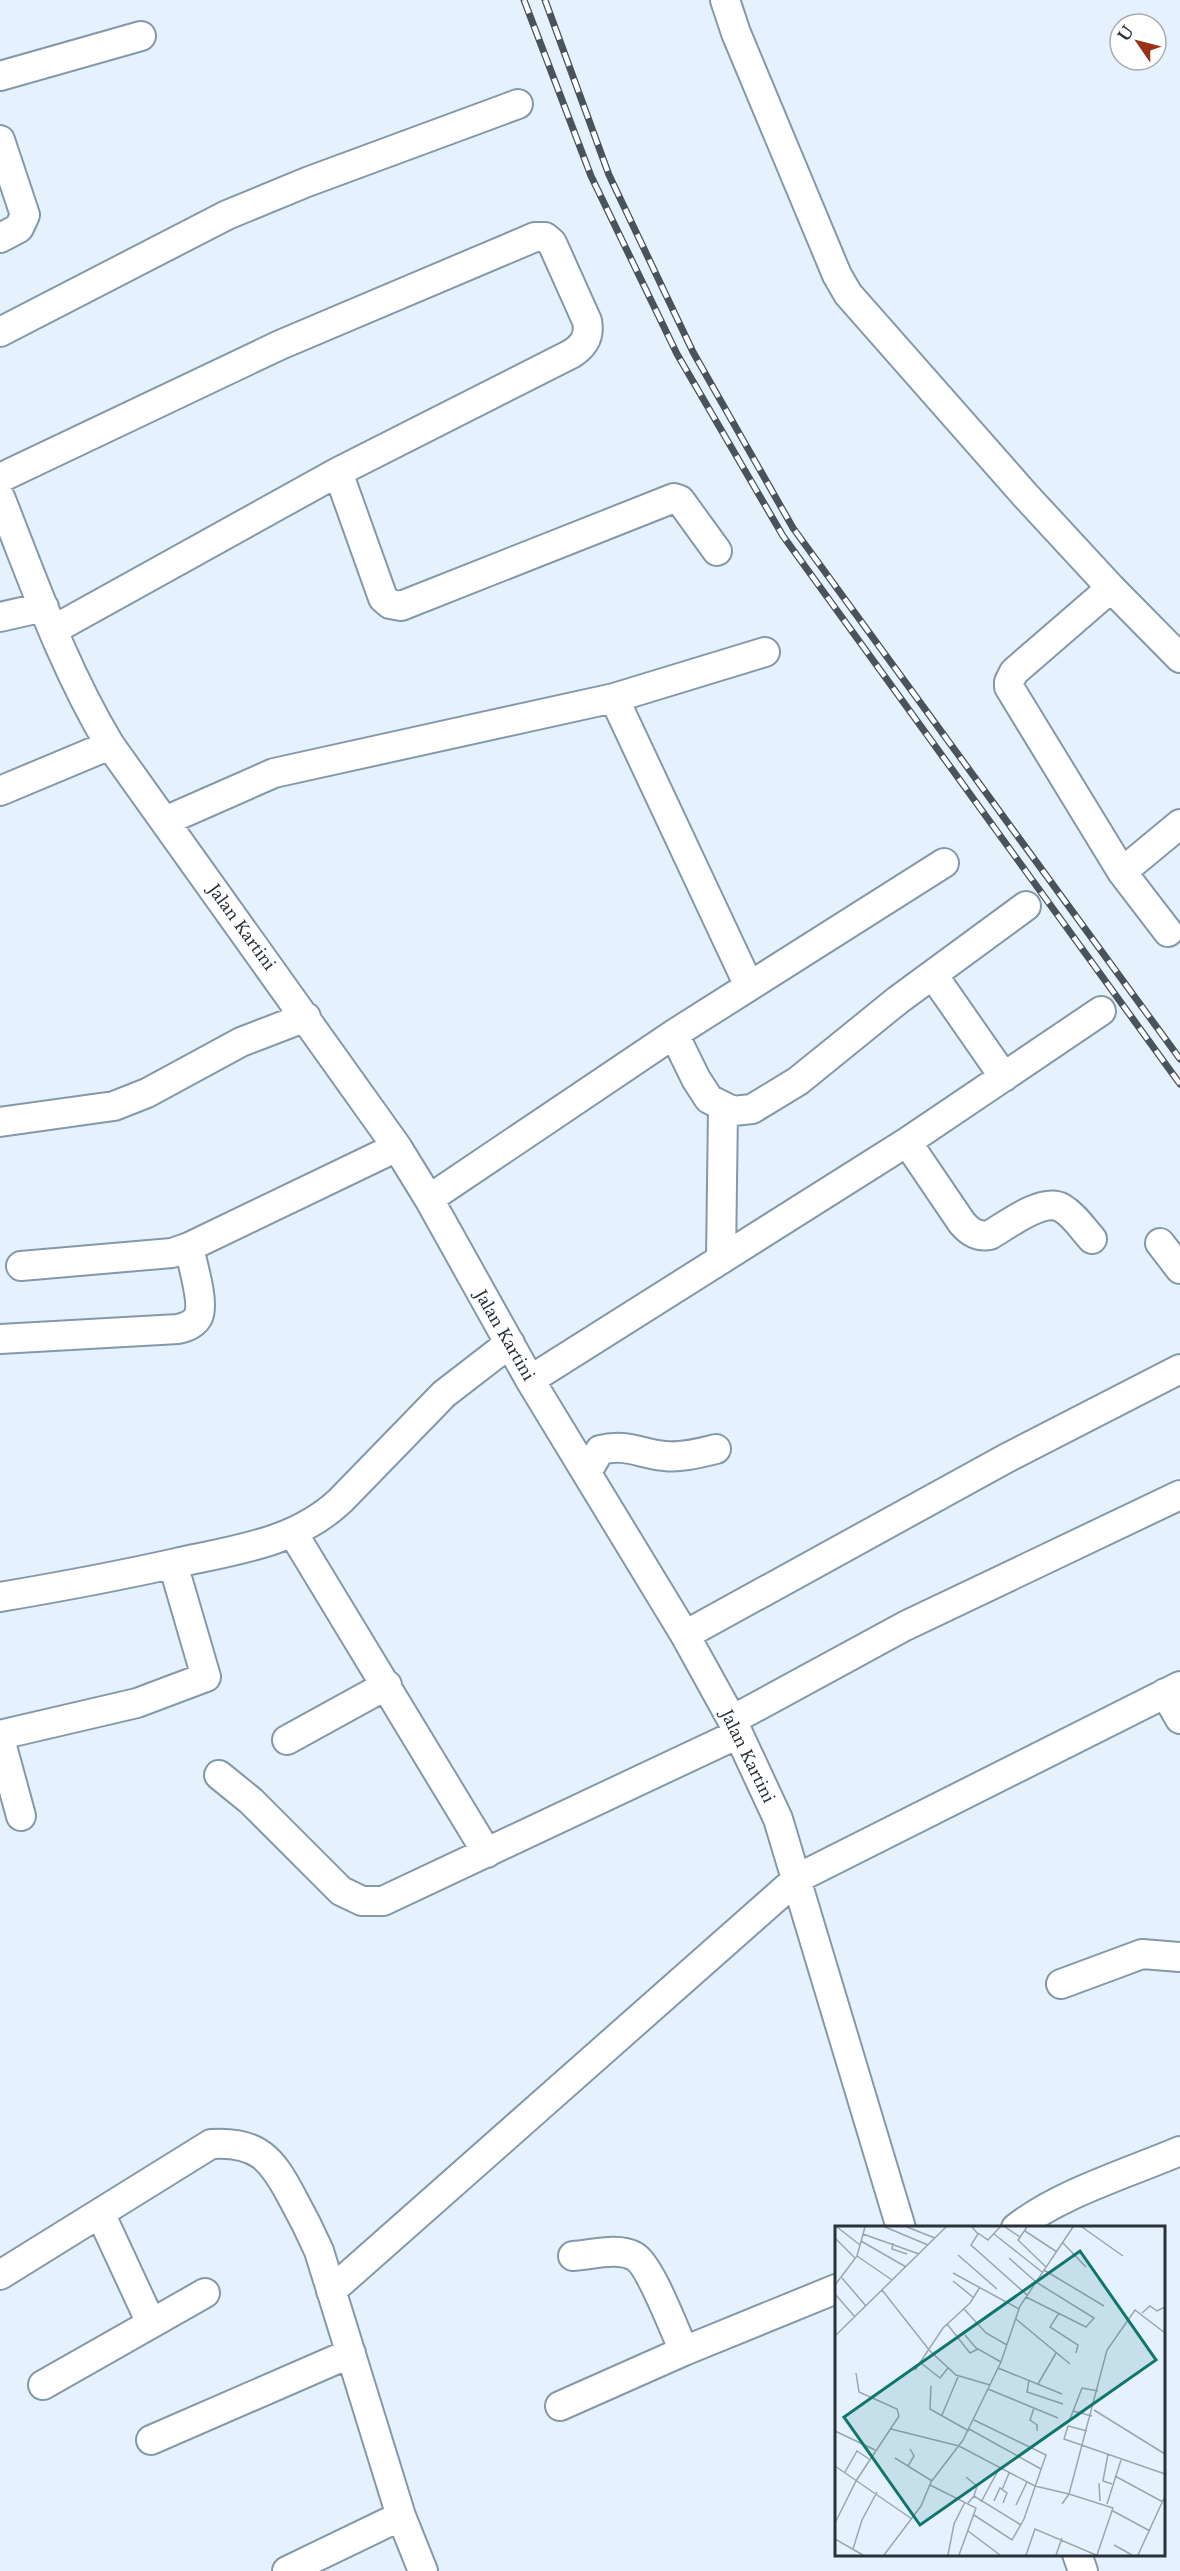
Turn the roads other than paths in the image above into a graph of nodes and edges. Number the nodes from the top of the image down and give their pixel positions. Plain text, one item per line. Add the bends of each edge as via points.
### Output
1 (725, 0) edge
2 (141, 36) dead end
3 (0, 76) edge
4 (518, 104) dead end
5 (0, 141) edge
6 (0, 238) edge
7 (0, 332) edge
8 (338, 472) junction
9 (0, 478) edge
10 (0, 496) edge
11 (717, 551) dead end
12 (1111, 588) junction
13 (0, 617) edge
14 (48, 618) junction
15 (765, 652) dead end
16 (1180, 658) edge
17 (614, 698) junction
18 (110, 745) junction
19 (0, 790) edge
20 (165, 821) junction
21 (1180, 824) edge
22 (944, 863) dead end
23 (1122, 872) junction
24 (1026, 906) dead end
25 (1168, 932) dead end
26 (933, 975) junction
27 (749, 986) junction
28 (1101, 1011) dead end
29 (306, 1017) junction
30 (674, 1034) junction
31 (1004, 1077) junction
32 (723, 1108) junction
33 (0, 1122) edge
34 (907, 1142) junction
35 (397, 1147) junction
36 (429, 1199) junction
37 (1092, 1239) dead end
38 (1160, 1243) dead end
39 (189, 1247) junction
40 (721, 1259) junction
41 (21, 1266) dead end
42 (1180, 1269) edge
43 (0, 1339) edge
44 (510, 1343) junction
45 (1180, 1369) edge
46 (530, 1380) junction
47 (716, 1449) dead end
48 (587, 1472) junction
49 (1180, 1495) edge
50 (293, 1533) junction
51 (173, 1564) junction
52 (0, 1597) edge
53 (685, 1635) junction
54 (387, 1685) junction
55 (1173, 1690) edge
56 (1180, 1719) edge
57 (735, 1727) junction
58 (0, 1737) edge
59 (287, 1740) dead end
60 (219, 1774) dead end
61 (21, 1816) dead end
62 (487, 1853) junction
63 (798, 1878) junction
64 (1180, 1957) edge
65 (1061, 1984) dead end
66 (1180, 2151) edge
67 (100, 2213) junction
68 (900, 2226) edge
69 (1018, 2226) edge
70 (573, 2256) dead end
71 (0, 2275) edge
72 (835, 2290) edge
73 (331, 2291) junction
74 (205, 2293) dead end
75 (151, 2324) junction
76 (684, 2351) junction
77 (351, 2353) junction
78 (43, 2385) dead end
79 (560, 2406) dead end
80 (151, 2440) dead end
81 (401, 2516) junction
82 (1078, 2556) edge
83 (287, 2571) edge
84 (423, 2571) edge
85 (1083, 2571) edge

1 - 12 street via 848,294
2 - 3 street
4 - 7 street via 227,215
5 - 6 street via 25,215 19,228
8 - 9 street via 579,349 588,336 587,321 552,243 535,237 290,341
8 - 11 street via 383,598 395,605 670,498 680,500
8 - 14 street
10 - 14 street, Jalan Kartini
12 - 16 street
12 - 23 street via 1014,672 1009,687
13 - 14 street
14 - 18 street, Jalan Kartini via 78,688
15 - 17 street
17 - 20 street via 274,773
17 - 27 street
18 - 19 street
18 - 20 street, Jalan Kartini
20 - 29 street, Jalan Kartini
21 - 23 street
22 - 27 street
23 - 25 street
24 - 26 street
26 - 31 street
26 - 32 street via 779,1095 742,1112
27 - 30 street
28 - 31 street
29 - 33 street via 241,1042 147,1093 114,1106
29 - 35 street, Jalan Kartini
30 - 32 street via 709,1099
30 - 36 street
31 - 34 street
32 - 40 street
34 - 37 street via 970,1232 990,1235 1051,1204 1071,1214
34 - 40 street
35 - 36 street, Jalan Kartini
35 - 39 street
36 - 44 street, Jalan Kartini
38 - 42 street
39 - 41 street via 172,1253
39 - 43 street via 201,1306 189,1326
40 - 46 street
44 - 46 street, Jalan Kartini
44 - 50 street via 444,1394 326,1514
45 - 53 street via 1005,1459
46 - 48 street, Jalan Kartini
47 - 48 street via 666,1457 614,1446 600,1450
48 - 53 street, Jalan Kartini
49 - 57 street via 905,1626
50 - 51 street
50 - 54 street
51 - 52 street
51 - 58 street via 206,1677 137,1703
53 - 57 street, Jalan Kartini
54 - 59 street
54 - 62 street
55 - 56 street
55 - 63 street
57 - 62 street
57 - 63 street, Jalan Kartini via 778,1819
58 - 61 street
60 - 62 street via 341,1891 362,1901 393,1898
63 - 68 street, Jalan Kartini
63 - 73 street
64 - 65 street via 1142,1954
66 - 69 street via 1054,2204
67 - 71 street
67 - 73 street via 211,2144 227,2143 255,2150 276,2167 310,2230
67 - 75 street
70 - 76 street via 619,2253 639,2260 650,2275
72 - 76 street
73 - 77 street
74 - 75 street
75 - 78 street
76 - 79 street
77 - 80 street
77 - 81 street
81 - 83 street
81 - 84 street
82 - 85 street

